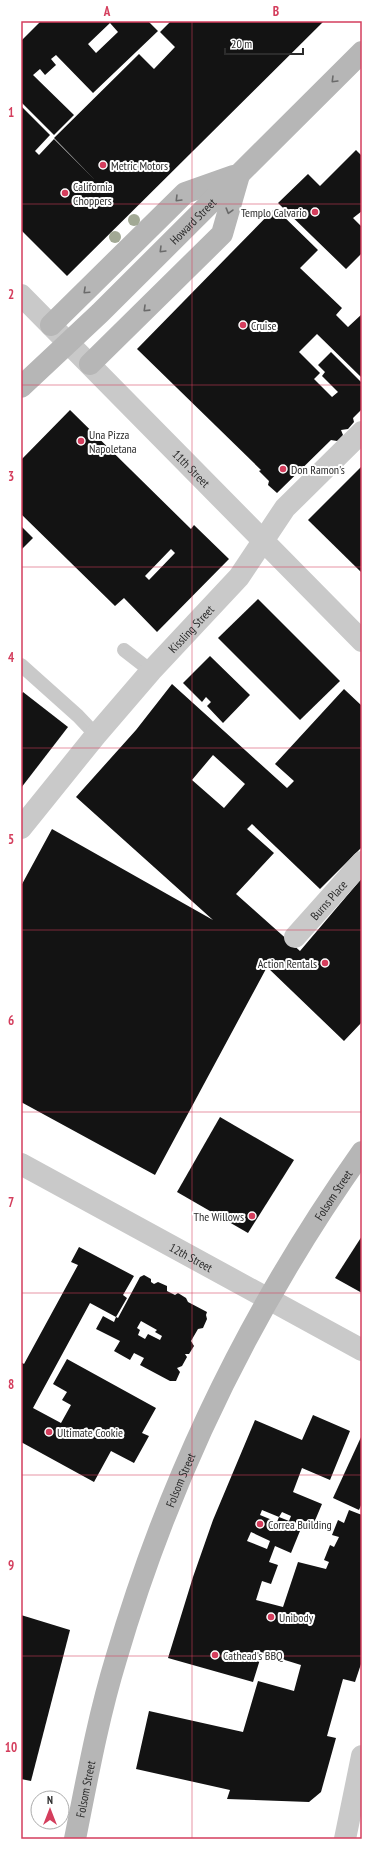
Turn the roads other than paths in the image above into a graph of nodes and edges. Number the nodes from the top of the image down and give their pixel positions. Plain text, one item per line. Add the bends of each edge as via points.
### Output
1 (362, 52) edge
2 (240, 174) junction
3 (21, 295) edge
4 (51, 325) junction
5 (68, 342) junction
6 (90, 364) junction
7 (21, 387) edge
8 (362, 432) edge
9 (263, 542) junction
10 (362, 641) edge
11 (124, 650) dead end
12 (21, 665) edge
13 (152, 671) junction
14 (96, 735) junction
15 (21, 828) edge
16 (362, 862) edge
17 (295, 938) dead end
18 (362, 1152) edge
19 (21, 1164) edge
20 (269, 1299) junction
21 (362, 1350) edge
22 (362, 1756) edge
23 (75, 1839) edge
24 (346, 1839) edge

1 -> 2 main road, Howard Street
2 -> 4 main road via 184,193
2 -> 5 main road, Howard Street
2 -> 6 main road via 222,234
3 - 4 street, 11th Street
4 - 5 street, 11th Street
5 - 6 street, 11th Street
5 - 7 main road, Howard Street
6 - 9 street, 11th Street
8 - 9 street, Kissling Street via 285,508
9 - 10 street, 11th Street
9 - 13 street, Kissling Street via 239,576
11 - 13 lane
12 - 14 lane
13 - 14 street, Kissling Street
14 - 15 street, Kissling Street
16 - 17 street, Burns Place
18 - 20 main road, Folsom Street via 301,1243
19 - 20 street, 12th Street
20 - 21 street, 12th Street
20 - 23 main road, Folsom Street via 218,1394 180,1475 152,1551 114,1666
22 - 24 street

